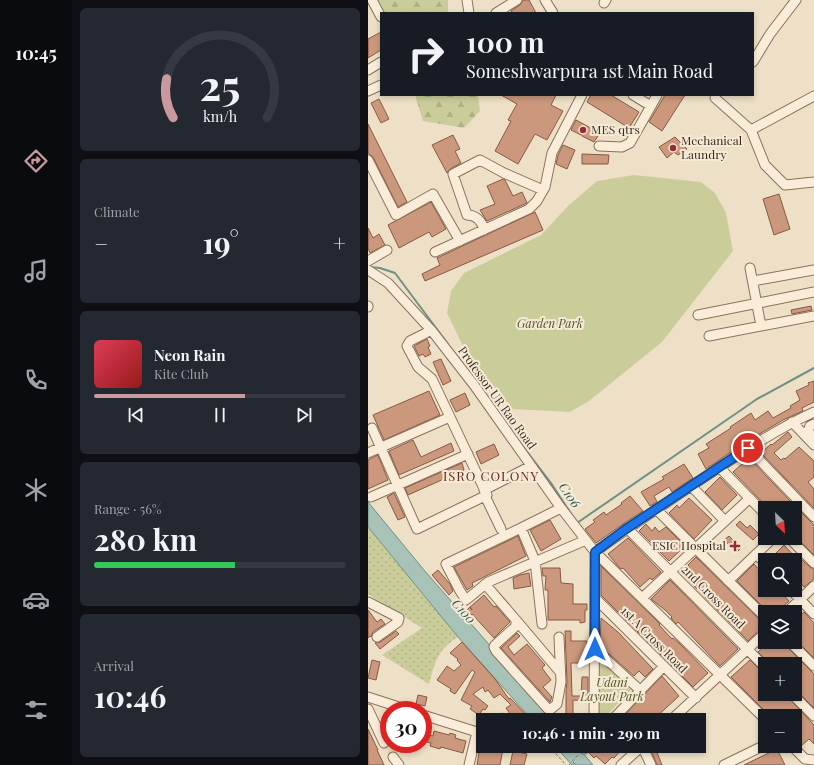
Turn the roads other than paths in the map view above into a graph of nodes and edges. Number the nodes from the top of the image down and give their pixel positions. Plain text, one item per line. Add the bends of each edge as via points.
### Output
1 (372, 0) edge
2 (467, 0) edge
3 (517, 0) edge
4 (544, 0) edge
5 (796, 0) edge
6 (469, 12) edge
7 (498, 12) edge
8 (552, 12) edge
9 (380, 15) edge
10 (754, 60) edge
11 (380, 63) edge
12 (368, 70) edge
13 (380, 85) edge
14 (368, 91) edge
15 (581, 96) edge
16 (635, 96) edge
17 (656, 96) edge
18 (714, 96) edge
19 (814, 96) edge
20 (651, 106) junction
21 (751, 130) junction
22 (599, 146) dead end
23 (368, 160) edge
24 (814, 182) edge
25 (543, 190) junction
26 (484, 230) junction
27 (460, 241) junction
28 (387, 250) dead end
29 (435, 252) dead end
30 (368, 261) edge
31 (750, 268) dead end
32 (368, 270) edge
33 (814, 270) edge
34 (753, 282) junction
35 (814, 292) edge
36 (757, 304) junction
37 (698, 315) dead end
38 (814, 316) edge
39 (761, 326) junction
40 (426, 333) dead end
41 (710, 336) dead end
42 (814, 412) edge
43 (450, 417) junction
44 (792, 422) junction
45 (814, 424) edge
46 (372, 428) dead end
47 (814, 438) edge
48 (814, 445) edge
49 (381, 448) junction
50 (748, 448) junction
51 (368, 454) edge
52 (468, 454) junction
53 (531, 466) junction
54 (719, 467) junction
55 (398, 486) junction
56 (691, 486) junction
57 (485, 493) junction
58 (371, 497) dead end
59 (750, 498) junction
60 (758, 507) edge
61 (562, 508) junction
62 (656, 509) junction
63 (814, 517) edge
64 (725, 521) junction
65 (521, 528) junction
66 (627, 528) junction
67 (501, 529) dead end
68 (586, 540) junction
69 (766, 545) edge
70 (796, 545) edge
71 (696, 548) junction
72 (595, 552) junction
73 (756, 554) joint
74 (535, 561) junction
75 (814, 564) edge
76 (670, 572) junction
77 (728, 580) junction
78 (485, 584) junction
79 (814, 586) edge
80 (595, 598) junction
81 (642, 598) junction
82 (800, 599) junction
83 (368, 602) edge
84 (794, 605) edge
85 (758, 610) edge
86 (814, 614) edge
87 (516, 620) junction
88 (542, 624) dead end
89 (377, 637) dead end
90 (559, 637) dead end
91 (758, 640) edge
92 (595, 649) junction
93 (797, 649) edge
94 (748, 650) junction
95 (758, 659) edge
96 (664, 666) junction
97 (814, 666) edge
98 (560, 672) junction
99 (721, 675) junction
100 (640, 690) junction
101 (368, 697) edge
102 (696, 698) junction
103 (380, 701) edge
104 (799, 701) edge
105 (368, 709) edge
106 (758, 712) edge
107 (594, 713) edge
108 (619, 713) edge
109 (679, 713) edge
110 (814, 716) edge
111 (432, 718) edge
112 (380, 734) edge
113 (758, 748) edge
114 (634, 753) edge
115 (645, 753) edge
116 (799, 753) edge
117 (393, 757) dead end
118 (814, 760) edge
119 (399, 765) edge
120 (469, 765) edge
121 (621, 765) edge
122 (651, 765) edge
123 (724, 765) edge

1 - 9 street
2 - 6 street
3 - 7 street
4 - 8 street
5 - 10 street
11 - 12 street
13 - 14 street
15 - 25 street via 552,153
16 - 20 street
17 - 20 street
18 - 21 street
19 - 21 street
20 - 22 street via 630,144 622,147
21 - 24 street via 765,165 785,185
23 - 27 street via 396,215 434,194
25 - 26 street via 529,209
25 - 26 street via 480,160 453,174 467,215 479,220
26 - 27 street
27 - 29 street
28 - 30 street
31 - 34 street
32 - 53 street, Professor UR Rao Road via 388,283 432,331
33 - 34 street
34 - 36 street
35 - 36 street
36 - 37 street
36 - 39 street
38 - 39 street
39 - 41 street
40 - 43 street via 410,341 407,346 418,367 432,379
42 - 44 street
43 - 49 street
43 - 52 street
44 - 48 street
44 - 50 street
45 - 47 street via 808,431
46 - 49 street
49 - 51 street
49 - 55 street
50 - 54 street
50 - 63 street
52 - 55 street
52 - 57 street
53 - 57 street
53 - 61 street, Professor UR Rao Road
54 - 56 street
54 - 59 street
55 - 57 street via 417,529
55 - 58 street
56 - 62 street
56 - 64 street
57 - 67 street
59 - 60 street
59 - 64 street
61 - 65 street
61 - 68 street, Professor UR Rao Road
62 - 66 street
62 - 71 street
64 - 71 street
65 - 74 street
65 - 78 street via 446,564 466,600
66 - 72 street
66 - 76 street, 2nd Cross Road
68 - 72 street, Professor UR Rao Road
68 - 74 street
69 - 73 street
70 - 75 street
71 - 76 street
71 - 77 street
72 - 80 street
72 - 81 street, Professor UR Rao Road
73 - 77 street
74 - 78 street
74 - 88 street
76 - 81 street
76 - 94 street, 2nd Cross Road
77 - 85 street
78 - 87 street
79 - 82 street
80 - 92 street
80 - 96 street, 1st A Cross Road
81 - 99 street, Professor UR Rao Road
82 - 84 street
82 - 86 street
83 - 89 street via 400,618
87 - 98 street
87 - 98 street via 516,626 494,647 548,708 557,704
90 - 98 street
91 - 94 street
92 - 100 street
92 - 107 street
93 - 97 street
94 - 95 street, 2nd Cross Road
94 - 99 street
96 - 100 street
96 - 102 street, 1st A Cross Road
99 - 102 street
99 - 106 street, Professor UR Rao Road
100 - 108 street
101 - 103 street
102 - 109 street
104 - 110 street
105 - 112 street
111 - 120 street via 477,732
113 - 123 street
114 - 121 street
115 - 122 street
116 - 118 street via 805,759
117 - 119 street

